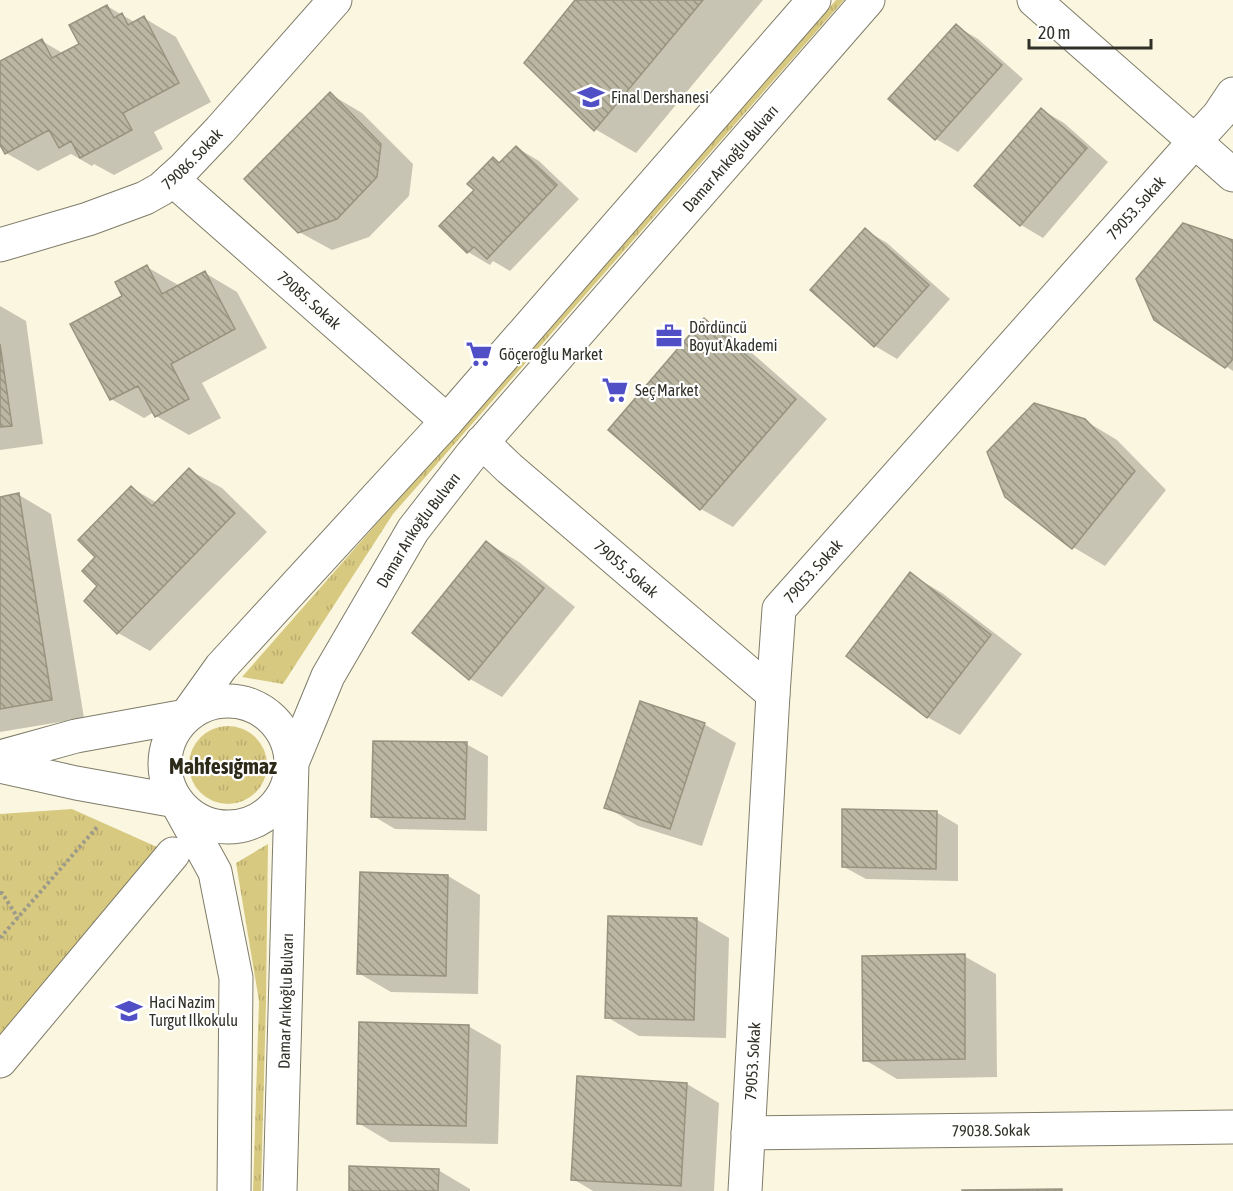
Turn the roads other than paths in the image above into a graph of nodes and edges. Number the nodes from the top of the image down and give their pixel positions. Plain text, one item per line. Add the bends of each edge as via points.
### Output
1 (335, 0) edge
2 (814, 0) edge
3 (868, 0) edge
4 (1034, 0) edge
5 (1233, 94) edge
6 (1196, 141) junction
7 (1233, 175) edge
8 (172, 180) junction
9 (0, 245) edge
10 (447, 422) junction
11 (482, 442) junction
12 (773, 694) junction
13 (186, 716) junction
14 (0, 757) edge
15 (292, 763) junction
16 (0, 766) edge
17 (176, 801) junction
18 (173, 854) dead end
19 (0, 1061) edge
20 (1233, 1127) edge
21 (748, 1133) junction
22 (234, 1191) edge
23 (280, 1191) edge
24 (745, 1191) edge

1 - 8 main road, 79086. Sokak
2 - 10 main road
3 - 11 main road, Damar Arıkoğlu Bulvarı
4 - 6 main road
5 - 6 main road, 79053. Sokak
6 - 7 main road
6 - 12 main road, 79053. Sokak via 779,609
8 - 9 main road, 79086. Sokak via 146,198
8 - 10 main road, 79085. Sokak
10 - 13 main road via 221,667
11 - 12 main road, 79055. Sokak
11 - 15 main road, Damar Arıkoğlu Bulvarı via 408,540 328,676
12 - 21 main road, 79053. Sokak
13 - 14 main road via 76,736
13 - 15 main road via 204,705 224,701 245,703 263,711 278,726
13 - 17 main road via 166,747 164,766
15 - 17 main road via 289,782 280,800 266,815 248,825 208,825 190,816
15 - 23 main road, Damar Arıkoğlu Bulvarı
16 - 17 main road
17 - 22 main road via 215,872 236,978
18 - 19 main road
20 - 21 main road, 79038. Sokak
21 - 24 main road, 79053. Sokak

